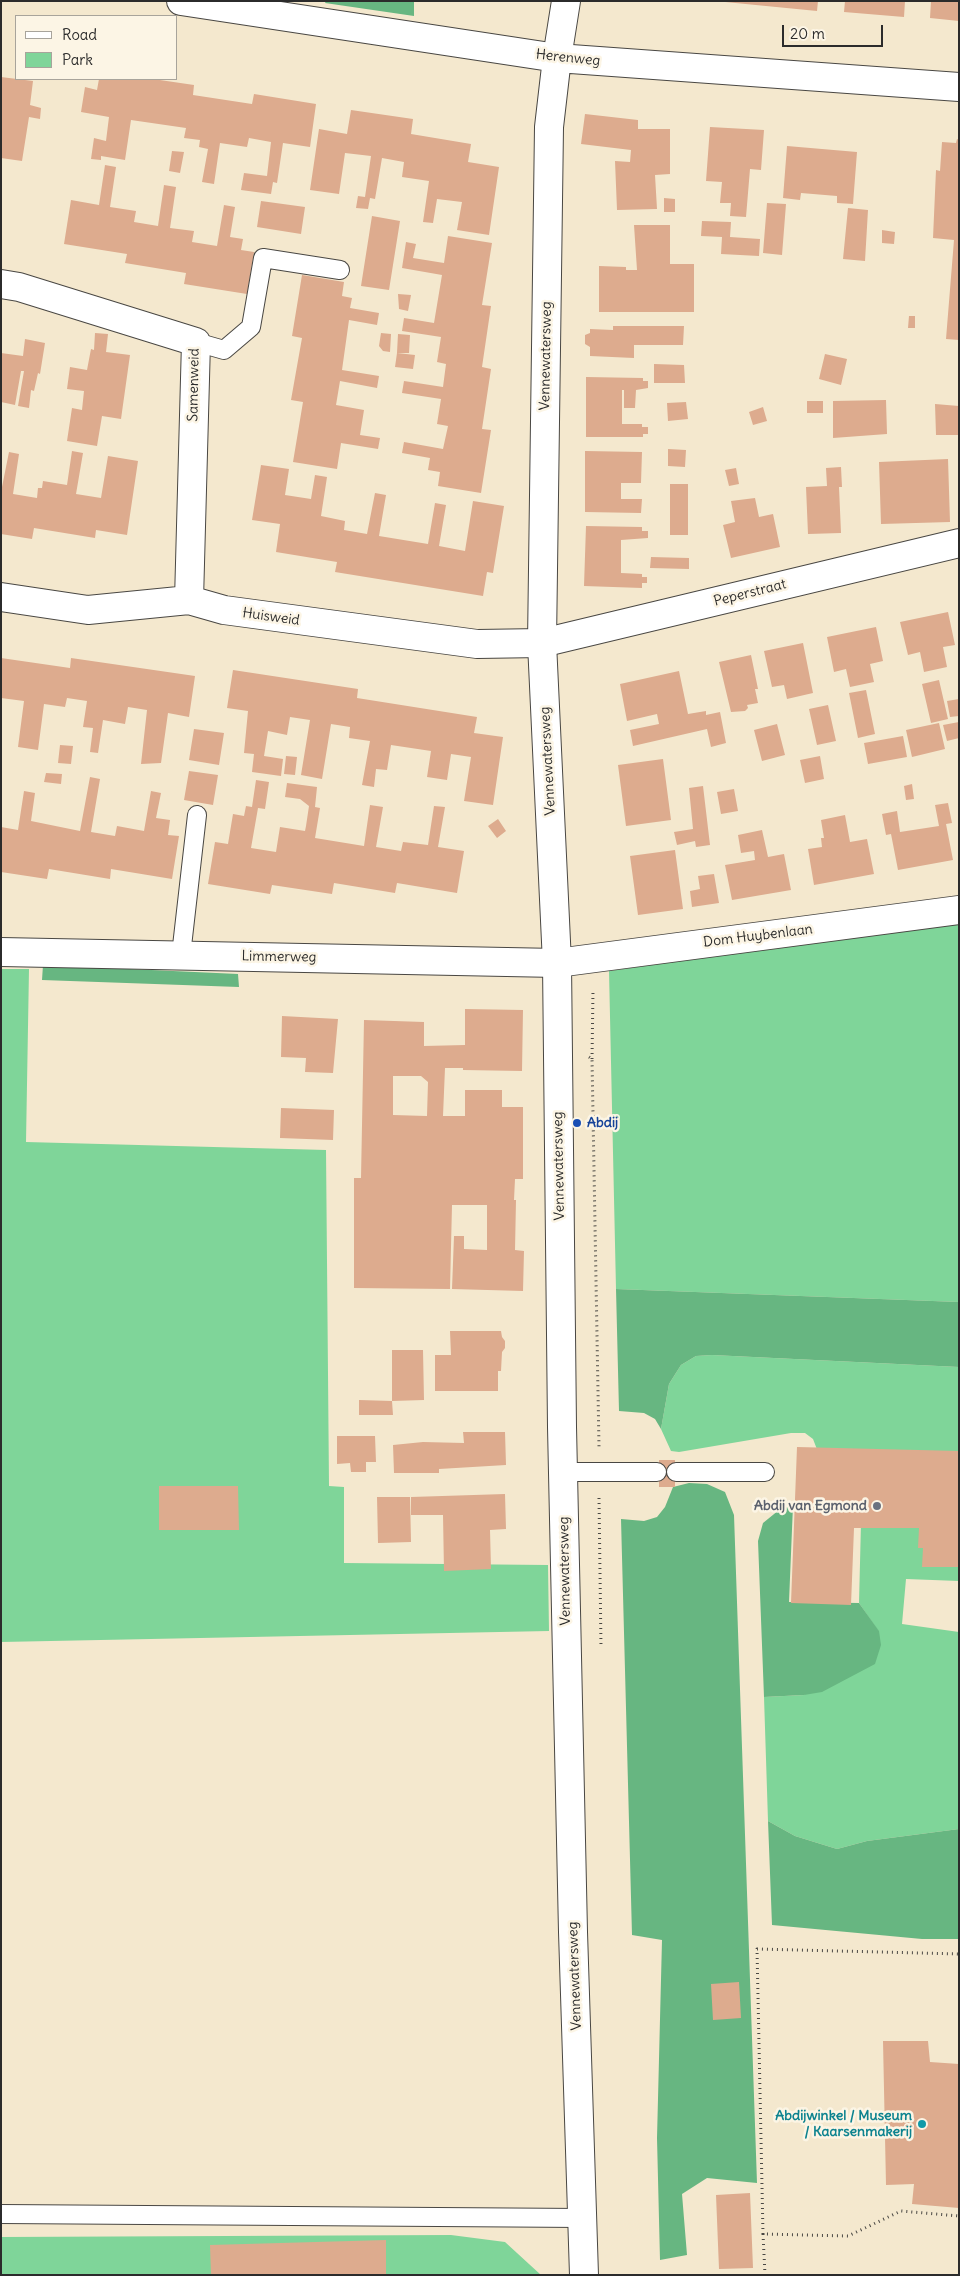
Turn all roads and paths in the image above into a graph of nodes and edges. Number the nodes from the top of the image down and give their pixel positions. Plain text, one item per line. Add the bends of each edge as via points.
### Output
1 (181, 1) edge
2 (566, 1) edge
3 (215, 4) edge
4 (557, 58) junction
5 (959, 87) edge
6 (340, 270) dead end
7 (1, 284) edge
8 (196, 342) junction
9 (959, 543) edge
10 (1, 597) edge
11 (189, 600) junction
12 (542, 644) junction
13 (197, 815) dead end
14 (959, 910) edge
15 (1, 952) edge
16 (181, 955) junction
17 (592, 958) junction
18 (557, 963) junction
19 (558, 1036) junction
20 (592, 1059) junction
21 (563, 1472) junction
22 (599, 1472) junction
23 (657, 1472) dead end
24 (676, 1472) dead end
25 (765, 1472) dead end
26 (601, 1648) dead end
27 (959, 1954) edge
28 (1, 2214) edge
29 (959, 2216) edge
30 (583, 2218) junction
31 (763, 2234) junction
32 (584, 2275) edge
33 (765, 2275) edge

1 - 3 street, Herenweg
2 - 4 street, Vennewatersweg
3 - 4 street, Herenweg
4 - 5 street, Herenweg
4 - 12 street, Vennewatersweg via 549,127
6 - 8 lane via 263,258 251,327 224,350
7 - 8 street, Samenweid
8 - 11 street, Samenweid
9 - 12 street, Peperstraat
10 - 11 street, Huisweid via 88,610
11 - 12 street, Huisweid via 224,610 477,644
12 - 18 street, Vennewatersweg
13 - 16 lane
14 - 17 street, Dom Huybenlaan
15 - 16 street, Limmerweg
16 - 18 street, Limmerweg
17 - 18 street, Dom Huybenlaan
17 - 20 path
18 - 19 street, Vennewatersweg
19 - 20 path
19 - 21 street, Vennewatersweg
20 - 22 path
21 - 22 lane
21 - 30 street, Vennewatersweg
22 - 23 lane
22 - 26 path
24 - 25 lane
27 - 31 path via 757,1949
28 - 30 lane
29 - 31 path via 901,2210 848,2236
30 - 32 street, Vennewatersweg
31 - 33 path

